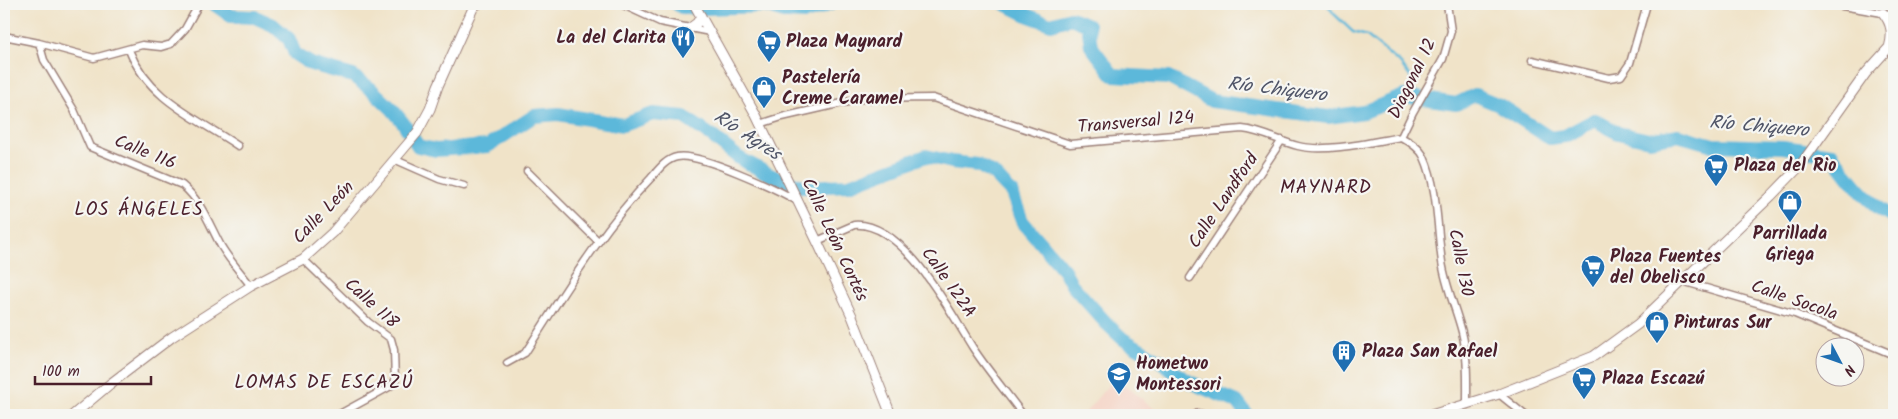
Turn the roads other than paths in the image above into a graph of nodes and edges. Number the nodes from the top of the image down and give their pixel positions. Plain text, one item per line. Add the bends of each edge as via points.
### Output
1 (621, 4) edge
2 (694, 4) edge
3 (1447, 4) edge
4 (1647, 4) edge
5 (1831, 4) edge
6 (198, 5) edge
7 (473, 5) edge
8 (1883, 13) junction
9 (700, 14) junction
10 (1894, 15) edge
11 (690, 28) junction
12 (710, 32) junction
13 (4, 36) edge
14 (39, 43) junction
15 (1891, 45) edge
16 (129, 50) junction
17 (1532, 60) dead end
18 (760, 124) junction
19 (1402, 137) junction
20 (1282, 140) junction
21 (238, 146) dead end
22 (396, 160) junction
23 (527, 171) dead end
24 (464, 186) dead end
25 (798, 202) junction
26 (598, 241) junction
27 (817, 241) junction
28 (303, 259) junction
29 (1190, 278) dead end
30 (1682, 281) junction
31 (251, 286) junction
32 (1894, 355) edge
33 (507, 363) dead end
34 (1499, 394) junction
35 (1467, 405) junction
36 (347, 413) edge
37 (1197, 414) edge
38 (73, 415) edge
39 (338, 415) edge
40 (891, 415) edge
41 (1023, 415) edge
42 (1206, 415) edge
43 (1431, 415) edge
44 (1526, 415) edge

1 - 11 street via 660,22
2 - 9 main road, Calle León Cortés
3 - 19 street, Diagonal 12 via 1451,31 1443,59
4 - 17 street via 1630,62 1621,76 1609,78
5 - 8 street
6 - 16 street via 185,29 171,44 161,47 142,45
7 - 22 main road, Calle León via 430,109
8 - 10 street
8 - 15 main road via 1890,26
9 - 11 main road via 697,23
9 - 12 main road, Calle León Cortés
11 - 12 street
12 - 18 main road, Calle León Cortés
13 - 14 street
14 - 16 street via 94,58
14 - 31 street, Calle 116 via 44,60 74,110 90,147 188,190 203,209 221,245
15 - 30 main road via 1862,79 1799,167
16 - 21 street via 153,87 176,108
18 - 20 street, Transversal 124 via 860,99 933,98 1070,144 1242,129
18 - 25 main road, Calle León Cortés
19 - 20 street, Transversal 124 via 1312,149
19 - 35 street, Calle 130 via 1424,155 1431,177 1442,262 1467,363
20 - 29 street, Calle Landford
22 - 24 street via 438,179
22 - 28 main road, Calle León via 333,232
23 - 26 street
25 - 26 street via 779,190 706,161 691,156 676,157 665,163 629,201
25 - 27 main road, Calle León Cortés
26 - 33 street via 525,353
27 - 40 main road, Calle León Cortés via 852,316
27 - 41 street, Calle 122A via 860,224 893,238 936,288 974,349
28 - 31 main road, Calle León
28 - 36 street, Calle 118 via 368,322 391,339 395,382
30 - 32 street, Calle Socola via 1795,314
30 - 34 main road via 1638,324 1594,356
31 - 38 main road, Calle León via 172,337
34 - 35 main road
34 - 44 street
35 - 43 main road
36 - 39 street
37 - 42 street

